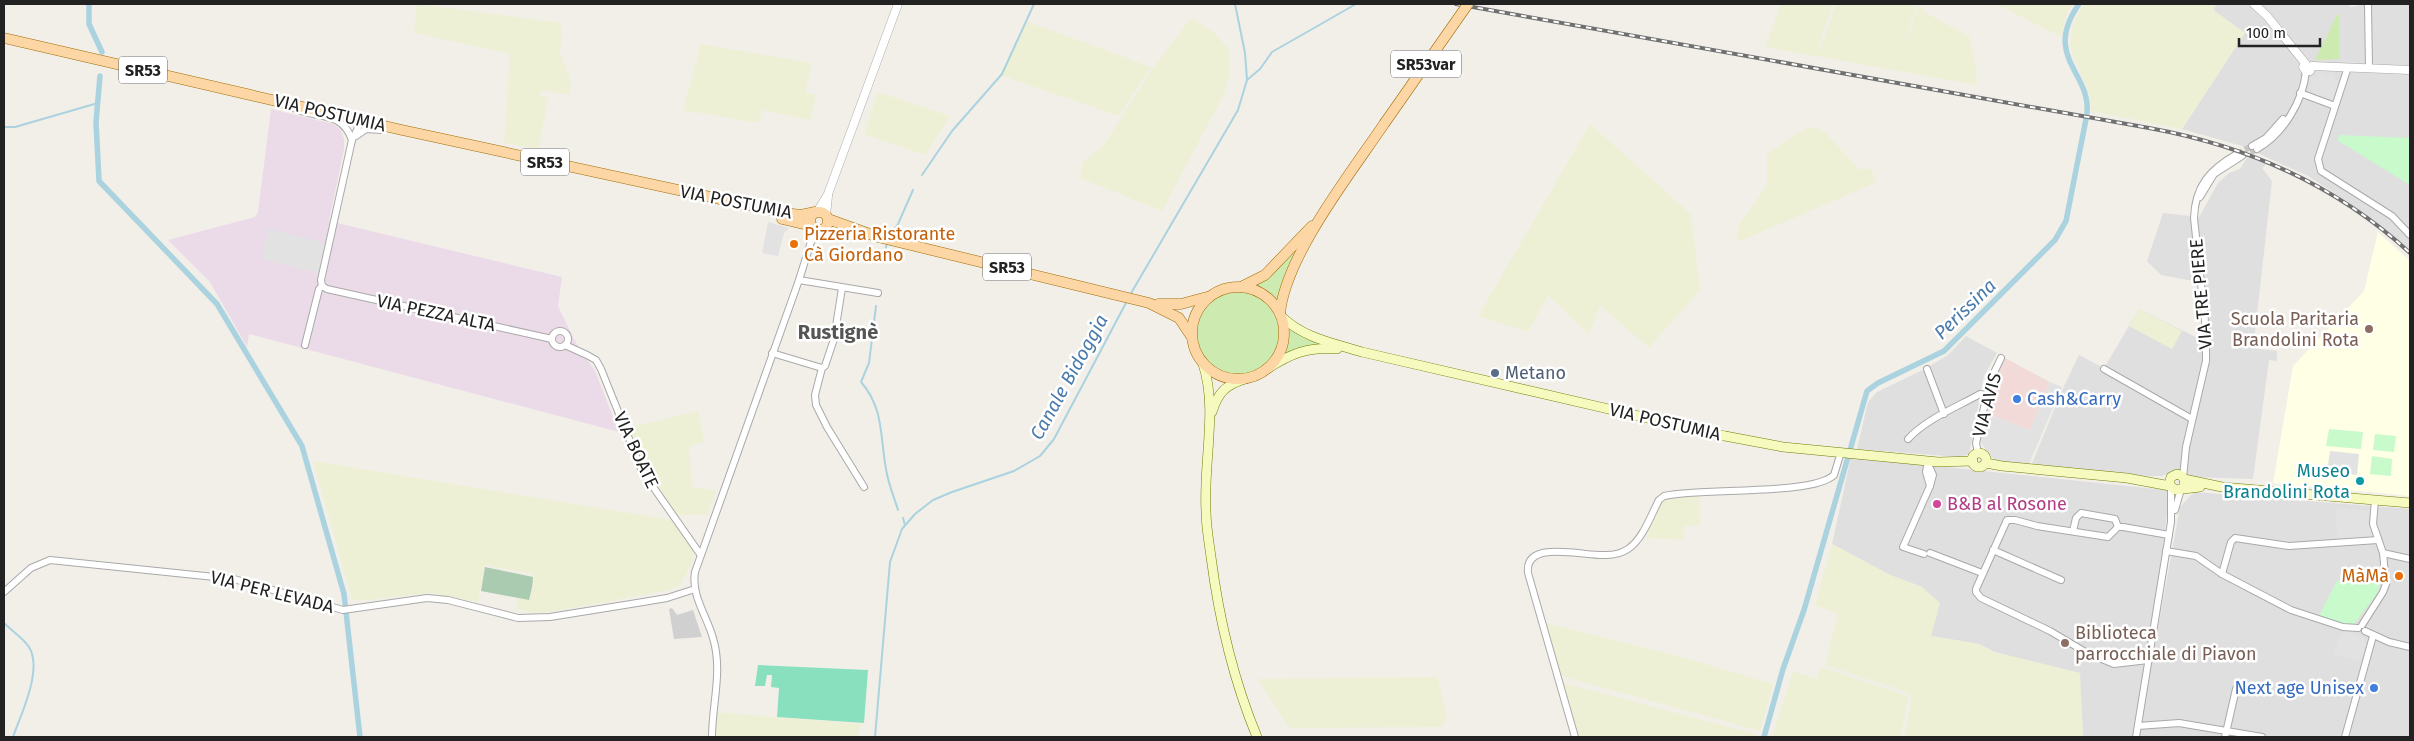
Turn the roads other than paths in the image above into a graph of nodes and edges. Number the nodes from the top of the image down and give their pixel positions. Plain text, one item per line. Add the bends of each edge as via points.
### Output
1 (898, 4) edge
2 (1468, 4) edge
3 (2254, 4) edge
4 (2368, 4) edge
5 (4, 38) edge
6 (2307, 67) junction
7 (2348, 68) junction
8 (2369, 68) junction
9 (2410, 70) edge
10 (2298, 96) junction
11 (282, 102) junction
12 (2335, 106) junction
13 (356, 119) junction
14 (432, 136) junction
15 (352, 140) junction
16 (2254, 147) tunnel mouth
17 (2239, 155) tunnel mouth
18 (1321, 216) junction
19 (820, 221) junction
20 (2410, 235) edge
21 (799, 280) junction
22 (322, 286) junction
23 (1242, 286) junction
24 (842, 288) junction
25 (878, 293) dead end
26 (1208, 296) junction
27 (1149, 303) junction
28 (1281, 315) junction
29 (1191, 336) junction
30 (552, 339) junction
31 (566, 344) junction
32 (305, 345) dead end
33 (1362, 352) junction
34 (772, 353) junction
35 (2001, 358) dead end
36 (1203, 364) junction
37 (822, 368) junction
38 (1267, 369) junction
39 (1927, 369) dead end
40 (2104, 369) dead end
41 (1245, 379) junction
42 (1986, 396) junction
43 (1944, 414) junction
44 (2192, 418) junction
45 (1209, 422) junction
46 (1908, 439) dead end
47 (1841, 452) junction
48 (1978, 453) junction
49 (1973, 461) junction
50 (1928, 463) junction
51 (1986, 463) junction
52 (2178, 482) junction
53 (864, 487) dead end
54 (2375, 500) junction
55 (2410, 503) edge
56 (2118, 527) junction
57 (2073, 531) junction
58 (2169, 535) junction
59 (2378, 540) junction
60 (1993, 550) junction
61 (2166, 551) junction
62 (2383, 553) junction
63 (700, 554) junction
64 (2410, 559) edge
65 (1982, 573) junction
66 (2222, 574) junction
67 (2061, 580) dead end
68 (695, 589) junction
69 (4, 592) edge
70 (2362, 628) junction
71 (2373, 636) junction
72 (2410, 647) edge
73 (2148, 660) junction
74 (2236, 689) dead end
75 (2138, 726) junction
76 (2226, 734) edge
77 (712, 737) edge
78 (1258, 737) edge
79 (1575, 737) edge
80 (2136, 737) edge
81 (2262, 737) edge
82 (2345, 737) edge

1 - 19 street
2 - 18 main road, SR53var, bridge
3 - 6 street
4 - 8 street
5 - 11 main road, VIA POSTUMIA / SR53
6 - 7 street
6 - 10 street
7 - 8 street
7 - 12 street
8 - 9 street
10 - 12 street
10 - 16 street via 2282,129 2270,141
11 - 13 main road, VIA POSTUMIA / SR53
11 - 15 street via 297,111 342,122
12 - 20 street via 2318,159 2321,171 2392,216
13 - 14 main road, VIA POSTUMIA / SR53
13 - 15 street via 358,128
14 - 15 street via 414,137 372,128 360,131
14 - 19 main road, VIA POSTUMIA / SR53
15 - 22 street
17 - 44 street, VIA TRE PIERE via 2206,184 2198,204 2195,228 2207,347
18 - 23 main road, SR53var via 1265,275
18 - 28 main road, SR53var via 1282,295
19 - 21 street
19 - 27 main road, VIA POSTUMIA / SR53
21 - 24 street
21 - 34 street
22 - 30 street, VIA PEZZA ALTA
22 - 32 street
23 - 26 main road, SR53 via 1228,287
23 - 28 main road via 1262,293
24 - 25 street
24 - 37 street via 834,339
26 - 27 main road, VIA POSTUMIA / SR53 via 1182,304
26 - 29 main road via 1198,308
27 - 29 main road, VIA POSTUMIA / SR53 via 1179,318
28 - 33 main road, VIA POSTUMIA via 1293,328 1306,335
28 - 38 main road via 1282,346
29 - 36 main road, SR53
30 - 31 street via 555,346
30 - 31 street via 555,332 563,332 568,338
31 - 63 street, VIA BOATE via 596,360 642,471
33 - 38 main road, VIA POSTUMIA via 1327,348 1304,350 1290,354
33 - 47 main road, VIA POSTUMIA via 1725,436 1782,447
34 - 37 street
34 - 63 street
35 - 42 street, VIA AVIS
36 - 41 main road via 1220,376
36 - 45 main road via 1209,387
37 - 53 street via 815,395 816,405
38 - 41 main road
39 - 43 street
40 - 44 street
41 - 45 main road via 1228,385 1218,395
42 - 43 street via 1980,394
42 - 48 street, VIA AVIS via 1976,443
43 - 46 street via 1916,430
44 - 52 street, VIA TRE PIERE
45 - 78 main road via 1205,463 1206,512 1218,608 1232,666
47 - 50 main road, VIA POSTUMIA
47 - 79 street via 1834,474 1821,482 1664,496 1634,544 1617,554 1582,555 1554,551 1544,552 1530,560 1528,573
48 - 49 main road
48 - 51 main road via 1985,456
49 - 50 main road, VIA POSTUMIA
49 - 51 main road via 1977,466
50 - 65 street via 1933,475 1930,486 1903,548
51 - 52 main road
52 - 54 main road
52 - 58 street, VIA TRE PIERE
54 - 55 main road
54 - 59 street via 2373,524
56 - 57 street via 2108,537
56 - 57 street via 2115,518 2084,513 2076,518
56 - 58 street
57 - 60 street via 2011,519 2004,522
58 - 61 street, VIA TRE PIERE
59 - 62 street
59 - 66 street via 2289,546 2235,538
60 - 65 street
60 - 67 street
61 - 66 street via 2196,556
61 - 73 street, VIA TRE PIERE
62 - 64 street
62 - 70 street via 2385,588
63 - 68 street
65 - 73 street via 1976,589 1981,598 2114,664
66 - 70 street via 2291,610 2343,627
68 - 69 street, VIA PER LEVADA via 667,598 550,617 518,618 448,600 427,598 347,609 234,579 50,560 31,568
68 - 77 street via 717,655
70 - 71 street
71 - 72 street
71 - 82 street
73 - 75 street, VIA TRE PIERE
74 - 76 street
75 - 76 street via 2179,723
75 - 80 street, VIA TRE PIERE
76 - 81 street

